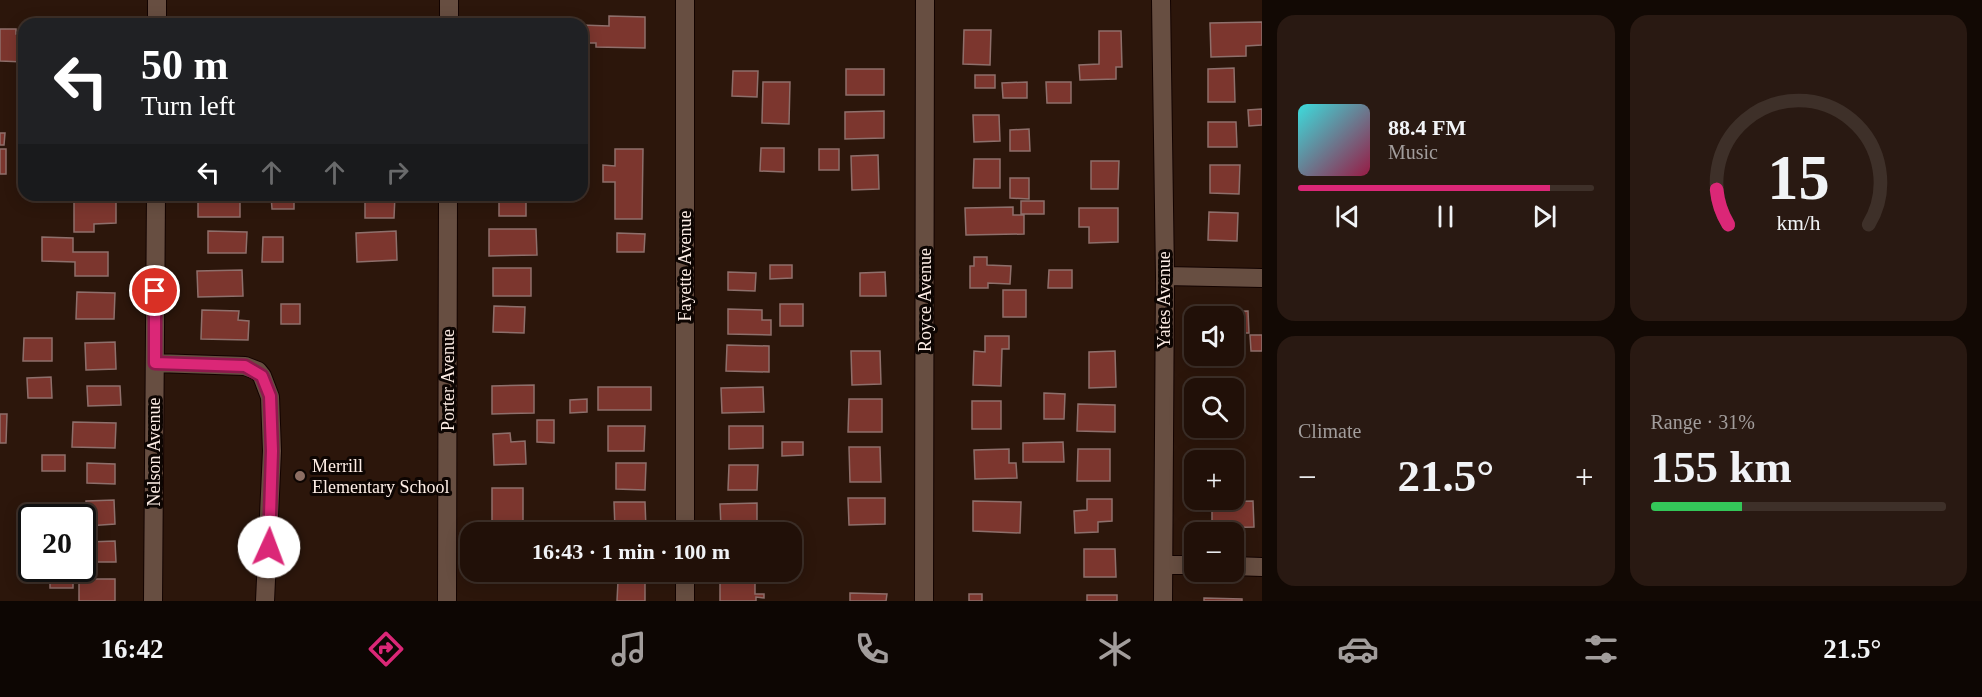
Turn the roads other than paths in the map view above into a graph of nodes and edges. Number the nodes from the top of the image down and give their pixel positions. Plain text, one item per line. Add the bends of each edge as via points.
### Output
1 (157, 0) edge
2 (449, 0) edge
3 (685, 0) edge
4 (925, 0) edge
5 (1161, 0) edge
6 (157, 18) edge
7 (449, 18) edge
8 (156, 201) edge
9 (448, 201) edge
10 (1165, 276) junction
11 (1262, 278) edge
12 (155, 363) junction
13 (685, 522) edge
14 (1164, 565) junction
15 (1184, 565) edge
16 (1244, 566) edge
17 (1262, 567) edge
18 (685, 582) edge
19 (153, 601) edge
20 (265, 601) edge
21 (447, 601) edge
22 (685, 601) edge
23 (924, 601) edge
24 (1163, 601) edge

1 - 6 street
2 - 7 street
3 - 13 street, Fayette Avenue
4 - 23 street, Royce Avenue
5 - 10 street, Yates Avenue
8 - 12 street, Nelson Avenue
9 - 21 street, Porter Avenue
10 - 11 street
10 - 14 street, Yates Avenue
12 - 19 street, Nelson Avenue
12 - 20 street via 245,366 262,376 270,396 272,451
14 - 15 street
14 - 24 street, Yates Avenue
16 - 17 street
18 - 22 street

